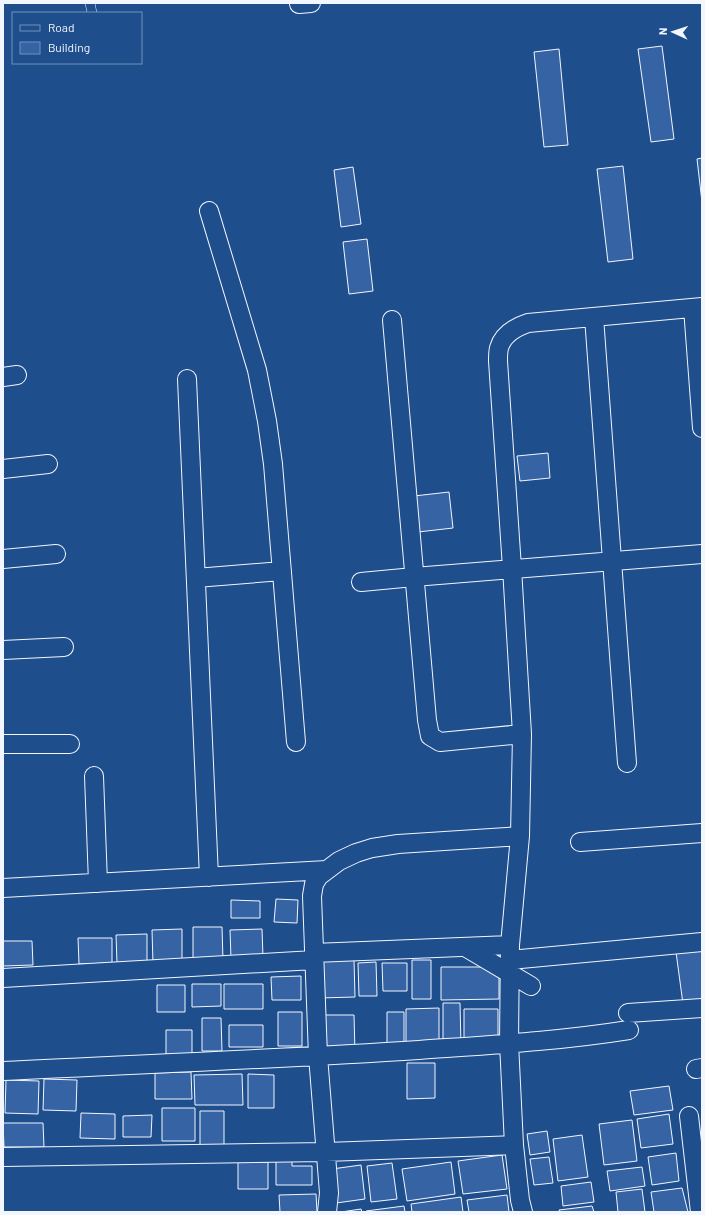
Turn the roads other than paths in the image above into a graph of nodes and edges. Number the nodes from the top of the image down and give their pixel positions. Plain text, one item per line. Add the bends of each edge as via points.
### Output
1 (209, 210) dead end
2 (698, 307) edge
3 (594, 317) junction
4 (392, 320) dead end
5 (187, 379) dead end
6 (702, 428) edge
7 (48, 464) dead end
8 (3, 469) edge
9 (56, 554) dead end
10 (702, 554) edge
11 (3, 560) edge
12 (612, 561) junction
13 (512, 568) junction
14 (282, 571) junction
15 (414, 577) junction
16 (196, 578) junction
17 (361, 582) dead end
18 (64, 647) dead end
19 (3, 650) edge
20 (522, 734) junction
21 (296, 742) dead end
22 (3, 744) edge
23 (70, 744) dead end
24 (628, 763) dead end
25 (94, 776) dead end
26 (702, 833) edge
27 (520, 836) junction
28 (580, 842) dead end
29 (327, 870) junction
30 (209, 877) junction
31 (98, 883) junction
32 (3, 888) edge
33 (702, 942) edge
34 (465, 947) junction
35 (314, 957) junction
36 (510, 960) junction
37 (3, 978) edge
38 (531, 986) dead end
39 (702, 1008) edge
40 (509, 1043) junction
41 (318, 1056) junction
42 (3, 1071) edge
43 (689, 1116) dead end
44 (514, 1145) junction
45 (326, 1152) junction
46 (3, 1157) edge
47 (327, 1212) edge
48 (523, 1212) edge
49 (700, 1212) edge

1 - 14 street via 257,370 268,421
2 - 3 street
2 - 6 street
3 - 12 street
3 - 13 street via 517,326 506,336 499,348
4 - 15 street
5 - 16 street
7 - 8 street
9 - 11 street
10 - 12 street
12 - 13 street
12 - 24 street
13 - 15 street
13 - 20 street
14 - 16 street
14 - 21 street
15 - 17 street
15 - 20 street via 430,736 440,742
16 - 30 street
18 - 19 street
20 - 27 street
22 - 23 street
25 - 31 street
26 - 28 street
27 - 29 street via 372,848 339,861
27 - 36 street
29 - 30 street
29 - 35 street via 314,884 312,896
30 - 31 street
31 - 32 street
33 - 36 street
34 - 35 street
34 - 36 street
34 - 36 street
35 - 37 street
35 - 41 street
36 - 38 street
36 - 40 street
39 - 40 street via 629,1021 606,1033
40 - 41 street
40 - 44 street
41 - 42 street
41 - 45 street
43 - 49 street
44 - 45 street
44 - 48 street
45 - 46 street
45 - 47 street via 329,1193

